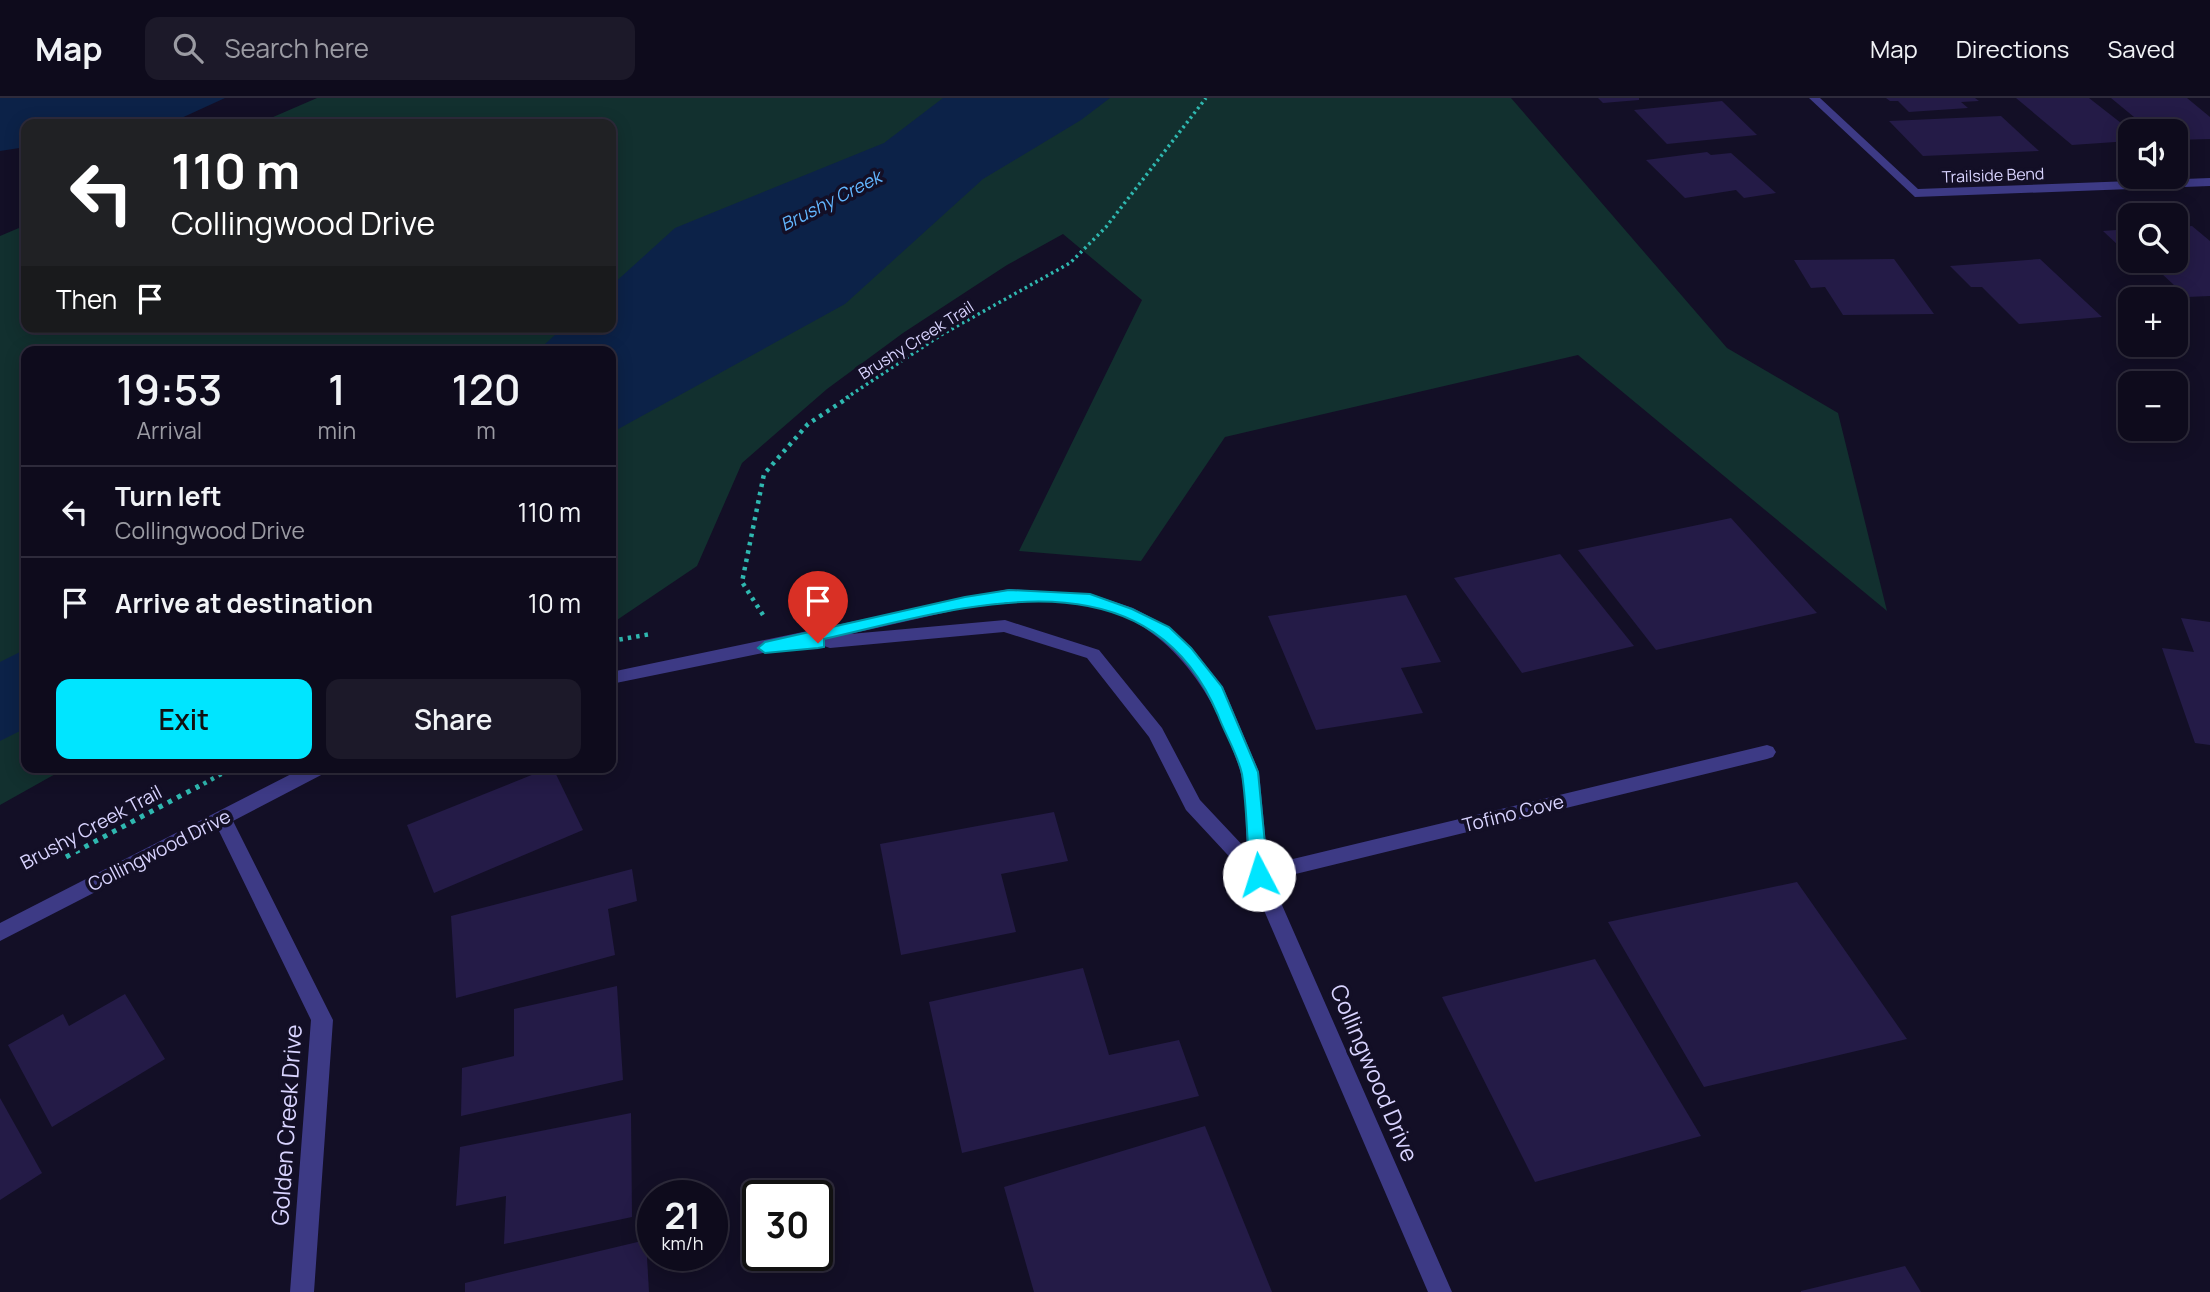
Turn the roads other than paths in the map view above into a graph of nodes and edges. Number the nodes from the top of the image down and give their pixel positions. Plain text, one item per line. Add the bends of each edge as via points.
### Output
1 (1814, 98) edge
2 (2210, 182) edge
3 (765, 648) junction
4 (616, 677) edge
5 (1767, 752) dead end
6 (309, 773) edge
7 (222, 817) junction
8 (1259, 875) junction
9 (0, 933) edge
10 (302, 1292) edge
11 (1440, 1292) edge

1 - 2 street, Trailside Bend via 1915,193
3 - 4 street, Collingwood Drive
3 - 8 street, Collingwood Drive via 1005,626 1093,654 1156,733 1193,805
3 - 8 street, Collingwood Drive via 1009,595 1085,598 1127,612 1163,631 1214,687 1250,772
5 - 8 street, Tofino Cove
6 - 7 street, Collingwood Drive
7 - 9 street, Collingwood Drive
7 - 10 street, Golden Creek Drive via 322,1020
8 - 11 street, Collingwood Drive

